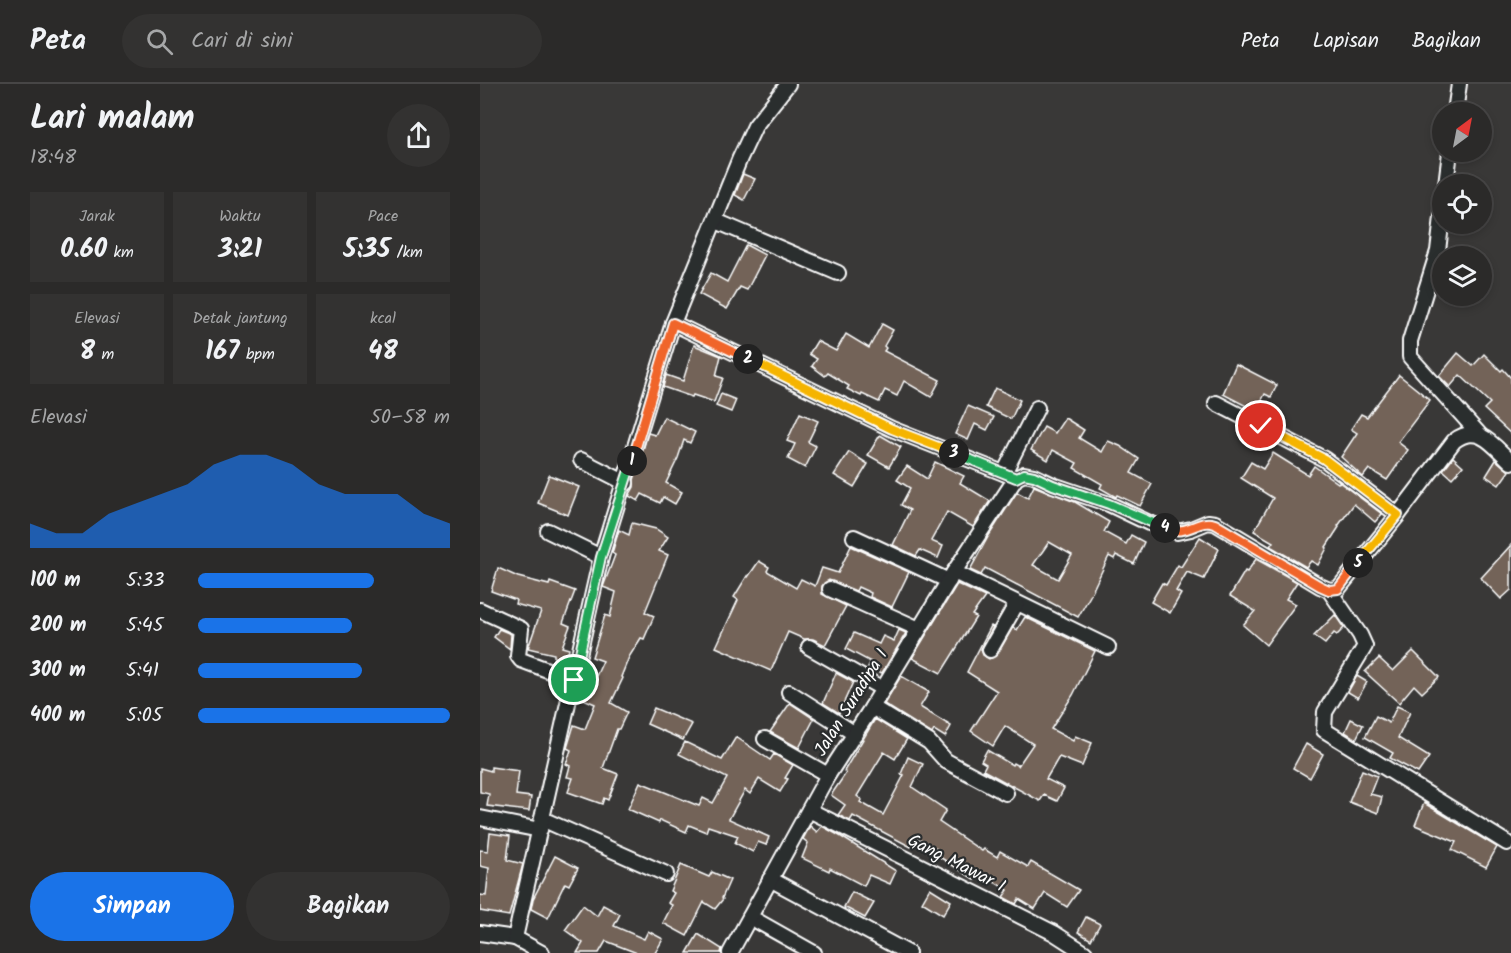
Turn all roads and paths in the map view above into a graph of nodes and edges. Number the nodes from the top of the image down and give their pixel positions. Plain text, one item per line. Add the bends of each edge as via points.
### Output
1 (788, 84) edge
2 (1459, 84) edge
3 (1456, 102) edge
4 (716, 220) junction
5 (1440, 234) edge
6 (838, 273) dead end
7 (673, 323) junction
8 (1216, 403) dead end
9 (1037, 408) dead end
10 (1480, 435) junction
11 (581, 460) dead end
12 (1511, 462) edge
13 (1010, 476) junction
14 (626, 483) junction
15 (1398, 515) junction
16 (548, 531) dead end
17 (854, 537) dead end
18 (601, 557) junction
19 (952, 576) junction
20 (830, 589) dead end
21 (1329, 590) junction
22 (1017, 603) junction
23 (480, 610) edge
24 (919, 629) junction
25 (809, 647) dead end
26 (1108, 647) dead end
27 (990, 650) dead end
28 (574, 680) junction
29 (883, 689) junction
30 (789, 692) dead end
31 (872, 708) junction
32 (855, 734) junction
33 (765, 739) dead end
34 (828, 775) junction
35 (1006, 793) dead end
36 (809, 810) junction
37 (480, 818) edge
38 (541, 824) junction
39 (1507, 843) dead end
40 (666, 874) dead end
41 (770, 879) junction
42 (750, 917) junction
43 (480, 933) edge
44 (515, 938) junction
45 (542, 953) edge
46 (730, 953) edge
47 (814, 953) edge
48 (908, 953) edge
49 (1085, 953) edge

1 - 4 street via 755,126
2 - 3 street
4 - 6 street
4 - 7 street
5 - 10 street via 1410,341 1410,357
7 - 13 street via 892,429
7 - 14 street
8 - 15 street via 1324,459
9 - 13 street, Jalan Suradipa I
10 - 12 street
10 - 15 street via 1468,433 1454,441
11 - 14 street
13 - 19 street, Jalan Suradipa I
13 - 21 street via 1034,476 1177,532 1208,522 1215,524
14 - 18 street
15 - 21 street via 1338,589
16 - 18 street
17 - 19 street
18 - 28 street
19 - 22 street
19 - 24 street, Jalan Suradipa I
20 - 24 street
21 - 39 street via 1365,646 1325,712 1324,730
22 - 26 street
22 - 27 street
23 - 28 street via 521,629 521,660
24 - 29 street, Jalan Suradipa I
25 - 29 street
28 - 38 street
29 - 31 street, Jalan Suradipa I
30 - 32 street
31 - 32 street, Jalan Suradipa I
31 - 35 street via 929,742 946,761
32 - 34 street, Jalan Suradipa I
33 - 34 street
34 - 36 street, Jalan Suradipa I
36 - 41 street, Jalan Suradipa I
36 - 49 street, Gang Mawar I via 1054,933
37 - 38 street
38 - 40 street
38 - 44 street
41 - 42 street, Jalan Suradipa I
41 - 48 street
42 - 46 street, Jalan Suradipa I
42 - 47 street
43 - 44 street
44 - 45 street

